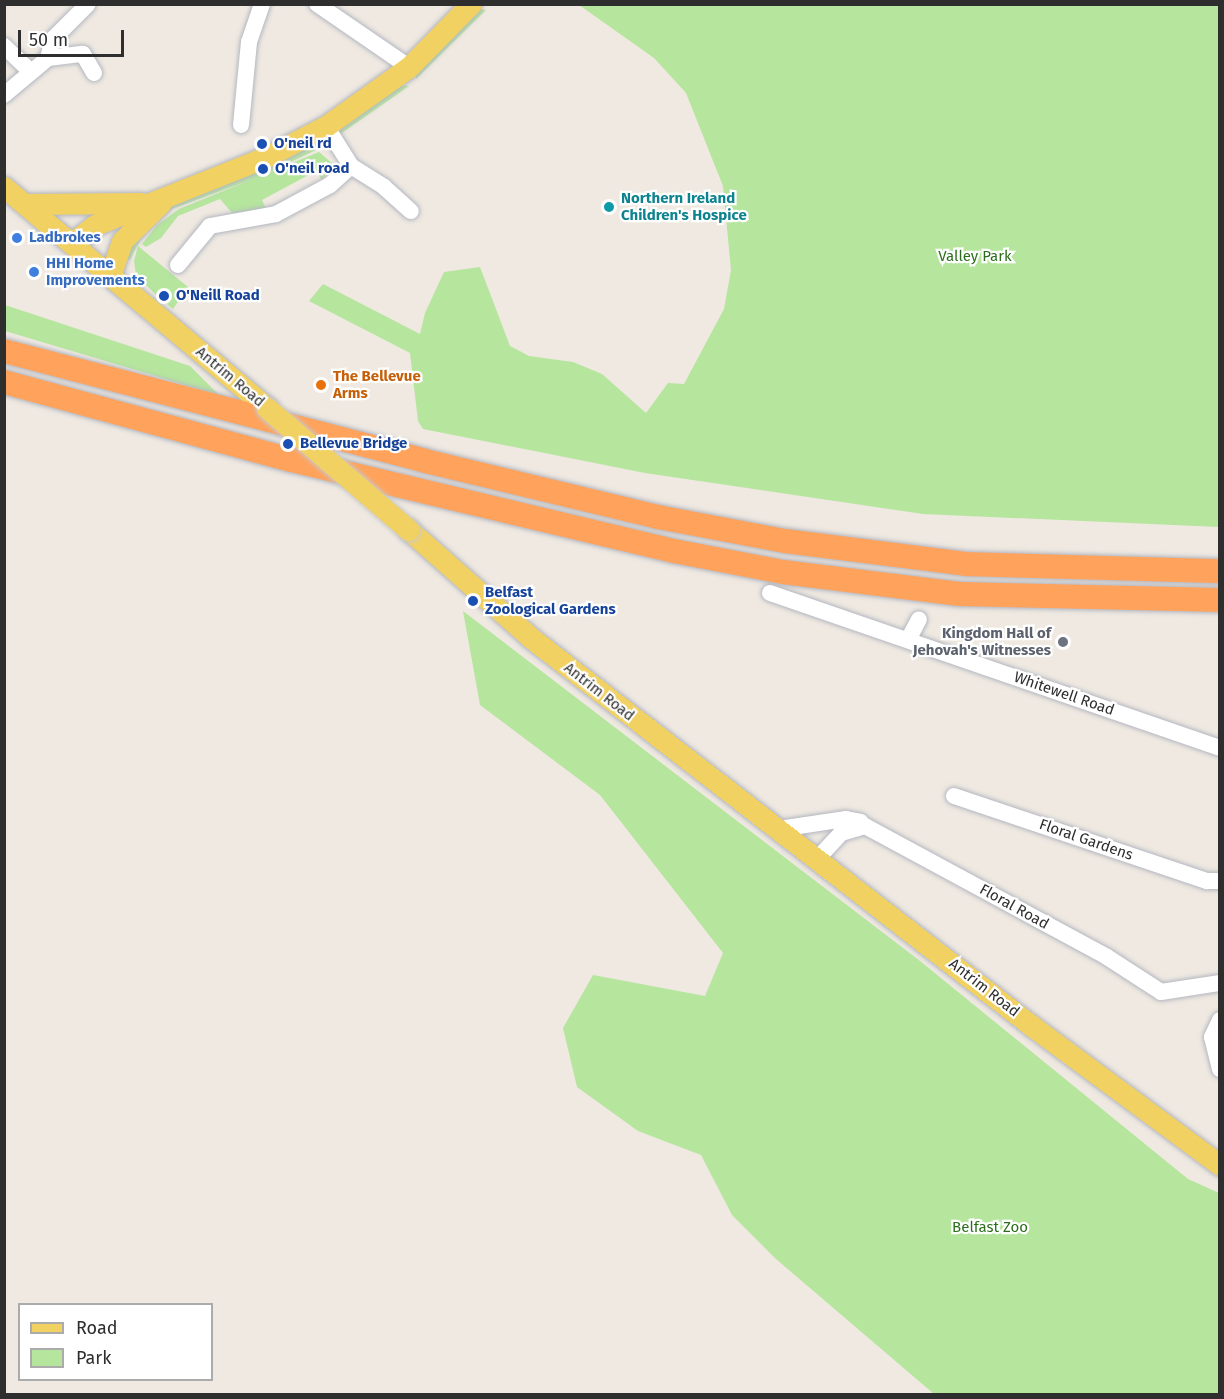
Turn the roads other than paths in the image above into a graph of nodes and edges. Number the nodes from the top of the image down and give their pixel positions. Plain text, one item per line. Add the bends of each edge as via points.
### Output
1 (88, 4) edge
2 (262, 4) edge
3 (317, 4) edge
4 (471, 4) edge
5 (4, 46) edge
6 (48, 58) junction
7 (409, 67) junction
8 (29, 70) junction
9 (94, 73) dead end
10 (4, 95) edge
11 (241, 125) dead end
12 (326, 126) junction
13 (351, 166) junction
14 (4, 187) edge
15 (170, 195) junction
16 (25, 204) junction
17 (146, 204) junction
18 (411, 211) dead end
19 (72, 243) junction
20 (177, 265) dead end
21 (110, 276) junction
22 (4, 351) edge
23 (4, 382) edge
24 (1220, 571) edge
25 (770, 593) dead end
26 (1220, 600) edge
27 (919, 619) dead end
28 (909, 638) junction
29 (1220, 748) edge
30 (954, 796) dead end
31 (865, 826) junction
32 (779, 829) junction
33 (818, 858) junction
34 (1220, 881) edge
35 (1220, 983) edge
36 (1220, 1020) edge
37 (1220, 1069) edge
38 (1220, 1165) edge

1 - 6 street via 53,39
2 - 11 street via 249,42
3 - 7 street
4 - 7 main road
5 - 8 street
6 - 8 street
6 - 9 street via 82,54
7 - 12 main road
8 - 10 street
12 - 13 street
12 - 15 main road via 268,156
13 - 18 street
13 - 20 street via 330,185 276,214 210,226
14 - 16 main road, Antrim Road
15 - 17 main road
15 - 21 main road via 122,242
16 - 17 main road
16 - 19 main road, Antrim Road
17 - 19 main road via 95,225
19 - 21 main road, Antrim Road
21 - 32 main road, Antrim Road, bridge via 531,639
22 - 24 highway via 425,461 658,517 785,542 966,564
23 - 26 highway via 292,460 664,548 783,572 960,594
25 - 28 street, Whitewell Road
27 - 28 street
28 - 29 street, Whitewell Road
30 - 34 street, Floral Gardens via 1207,881
31 - 32 street, Floral Road via 846,819
31 - 33 street via 841,833
31 - 35 street, Floral Road via 1107,957 1161,992
32 - 33 main road, Antrim Road
33 - 38 main road, Antrim Road via 1032,1026
36 - 37 street via 1212,1037

